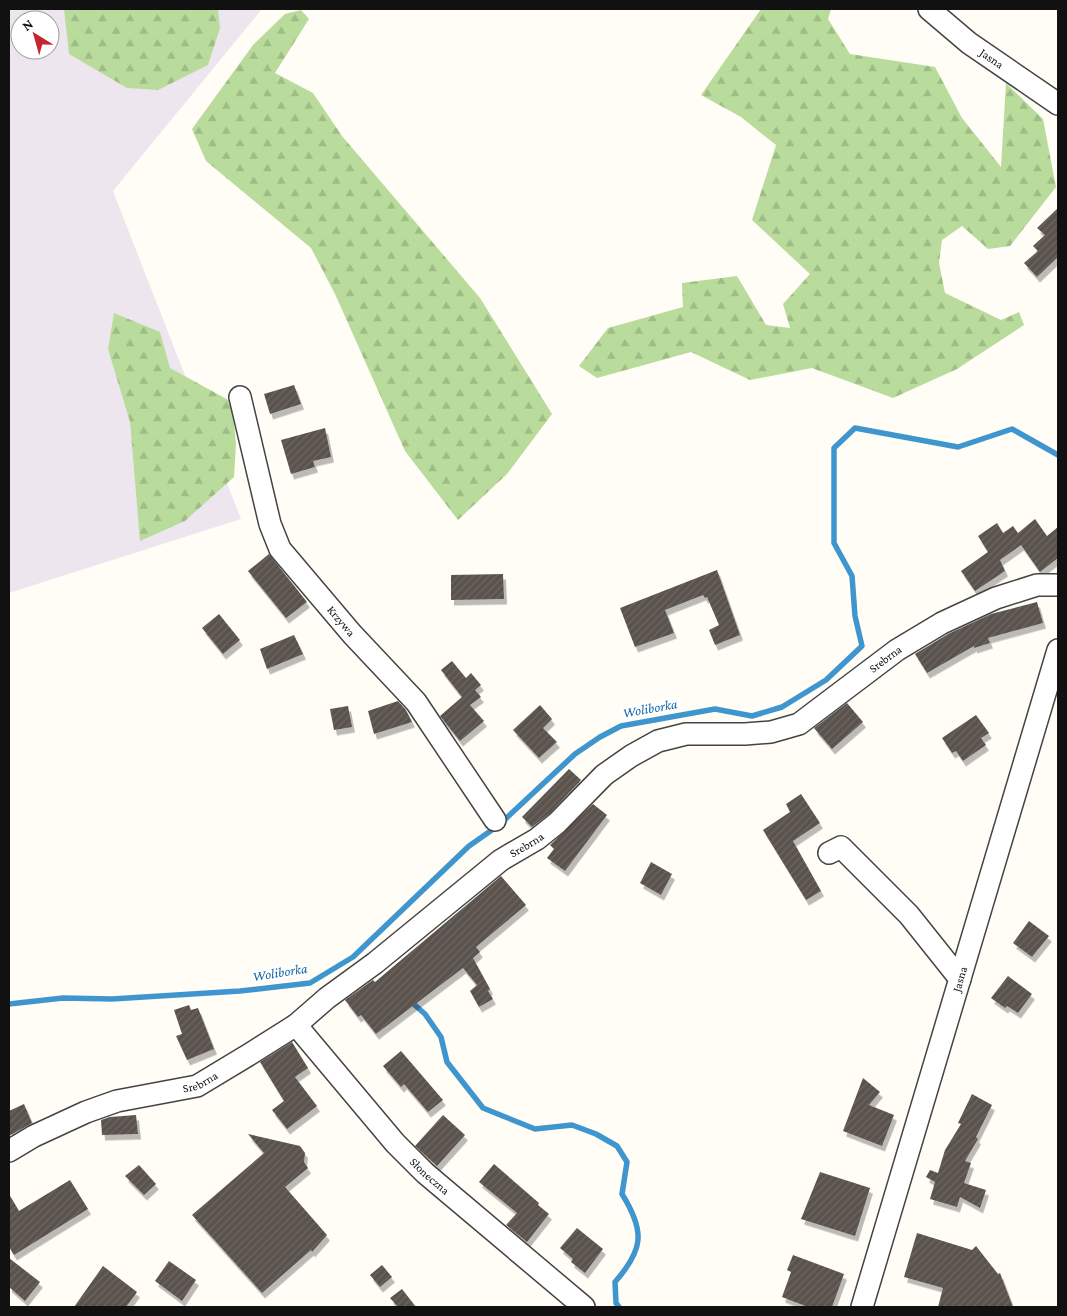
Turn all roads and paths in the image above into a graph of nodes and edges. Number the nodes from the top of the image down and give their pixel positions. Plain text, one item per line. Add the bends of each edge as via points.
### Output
1 (929, 9) edge
2 (1058, 104) edge
3 (240, 397) dead end
4 (1058, 585) edge
5 (1058, 650) edge
6 (495, 820) dead end
7 (829, 853) dead end
8 (960, 979) junction
9 (296, 1025) junction
10 (9, 1151) edge
11 (584, 1307) edge
12 (862, 1307) edge

1 - 2 street, Jasna via 969,43
3 - 6 street, Krzywa via 270,524 280,549 352,634 416,702
4 - 9 street, Srebrna via 1037,585 996,598 942,623 897,650 799,724 771,732 686,734 658,741 631,756 604,776 557,823 494,866
5 - 8 street, Jasna
7 - 8 street via 841,847 909,915
8 - 12 street, Jasna
9 - 10 street, Srebrna via 205,1082 92,1110
9 - 11 street, Słoneczna via 424,1173

